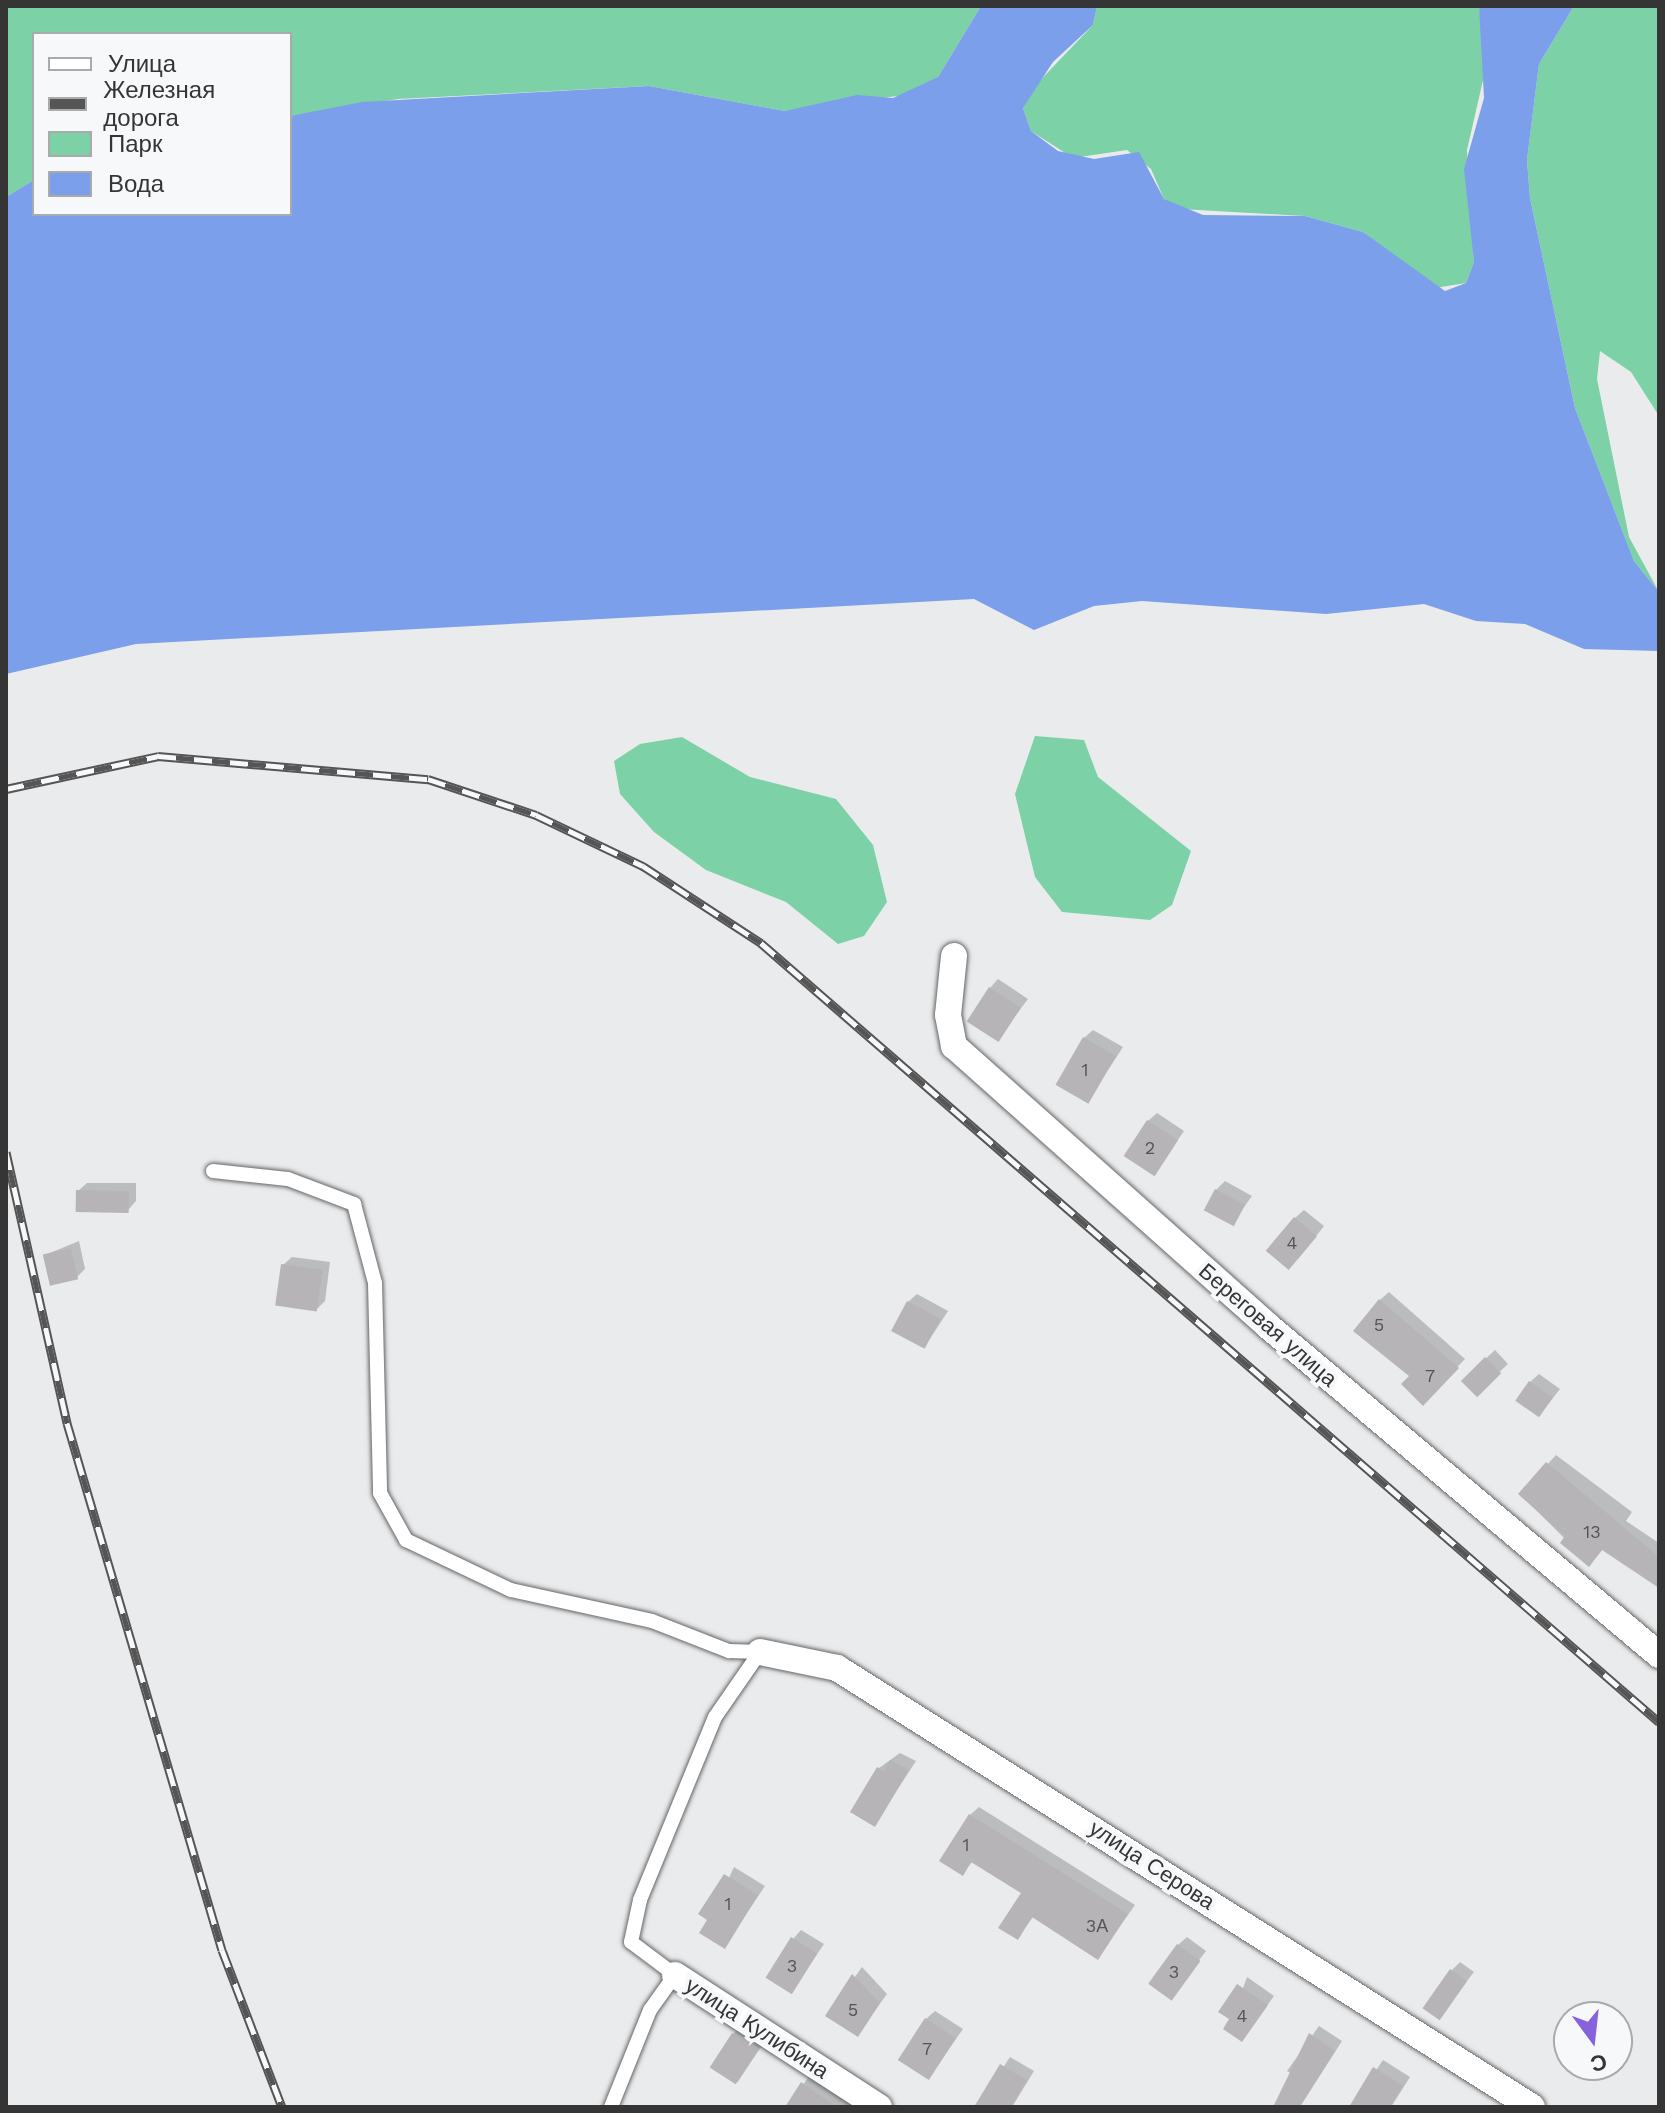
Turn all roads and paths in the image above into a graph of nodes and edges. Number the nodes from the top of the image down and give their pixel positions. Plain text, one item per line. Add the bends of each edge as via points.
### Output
1 (954, 956) dead end
2 (213, 1171) dead end
3 (760, 1652) junction
4 (1659, 1655) edge
5 (675, 1975) junction
6 (611, 2107) edge
7 (879, 2107) edge
8 (1532, 2107) edge

1 - 4 street, Береговая улица via 948,1015 954,1046 1268,1326
2 - 3 lane via 288,1179 354,1204 375,1283 380,1493 406,1540 511,1590 652,1621 729,1651
3 - 5 lane via 715,1717 640,1900 631,1942
3 - 8 street, улица Серова via 837,1668
5 - 6 lane via 650,2010
5 - 7 street, улица Кулибина

